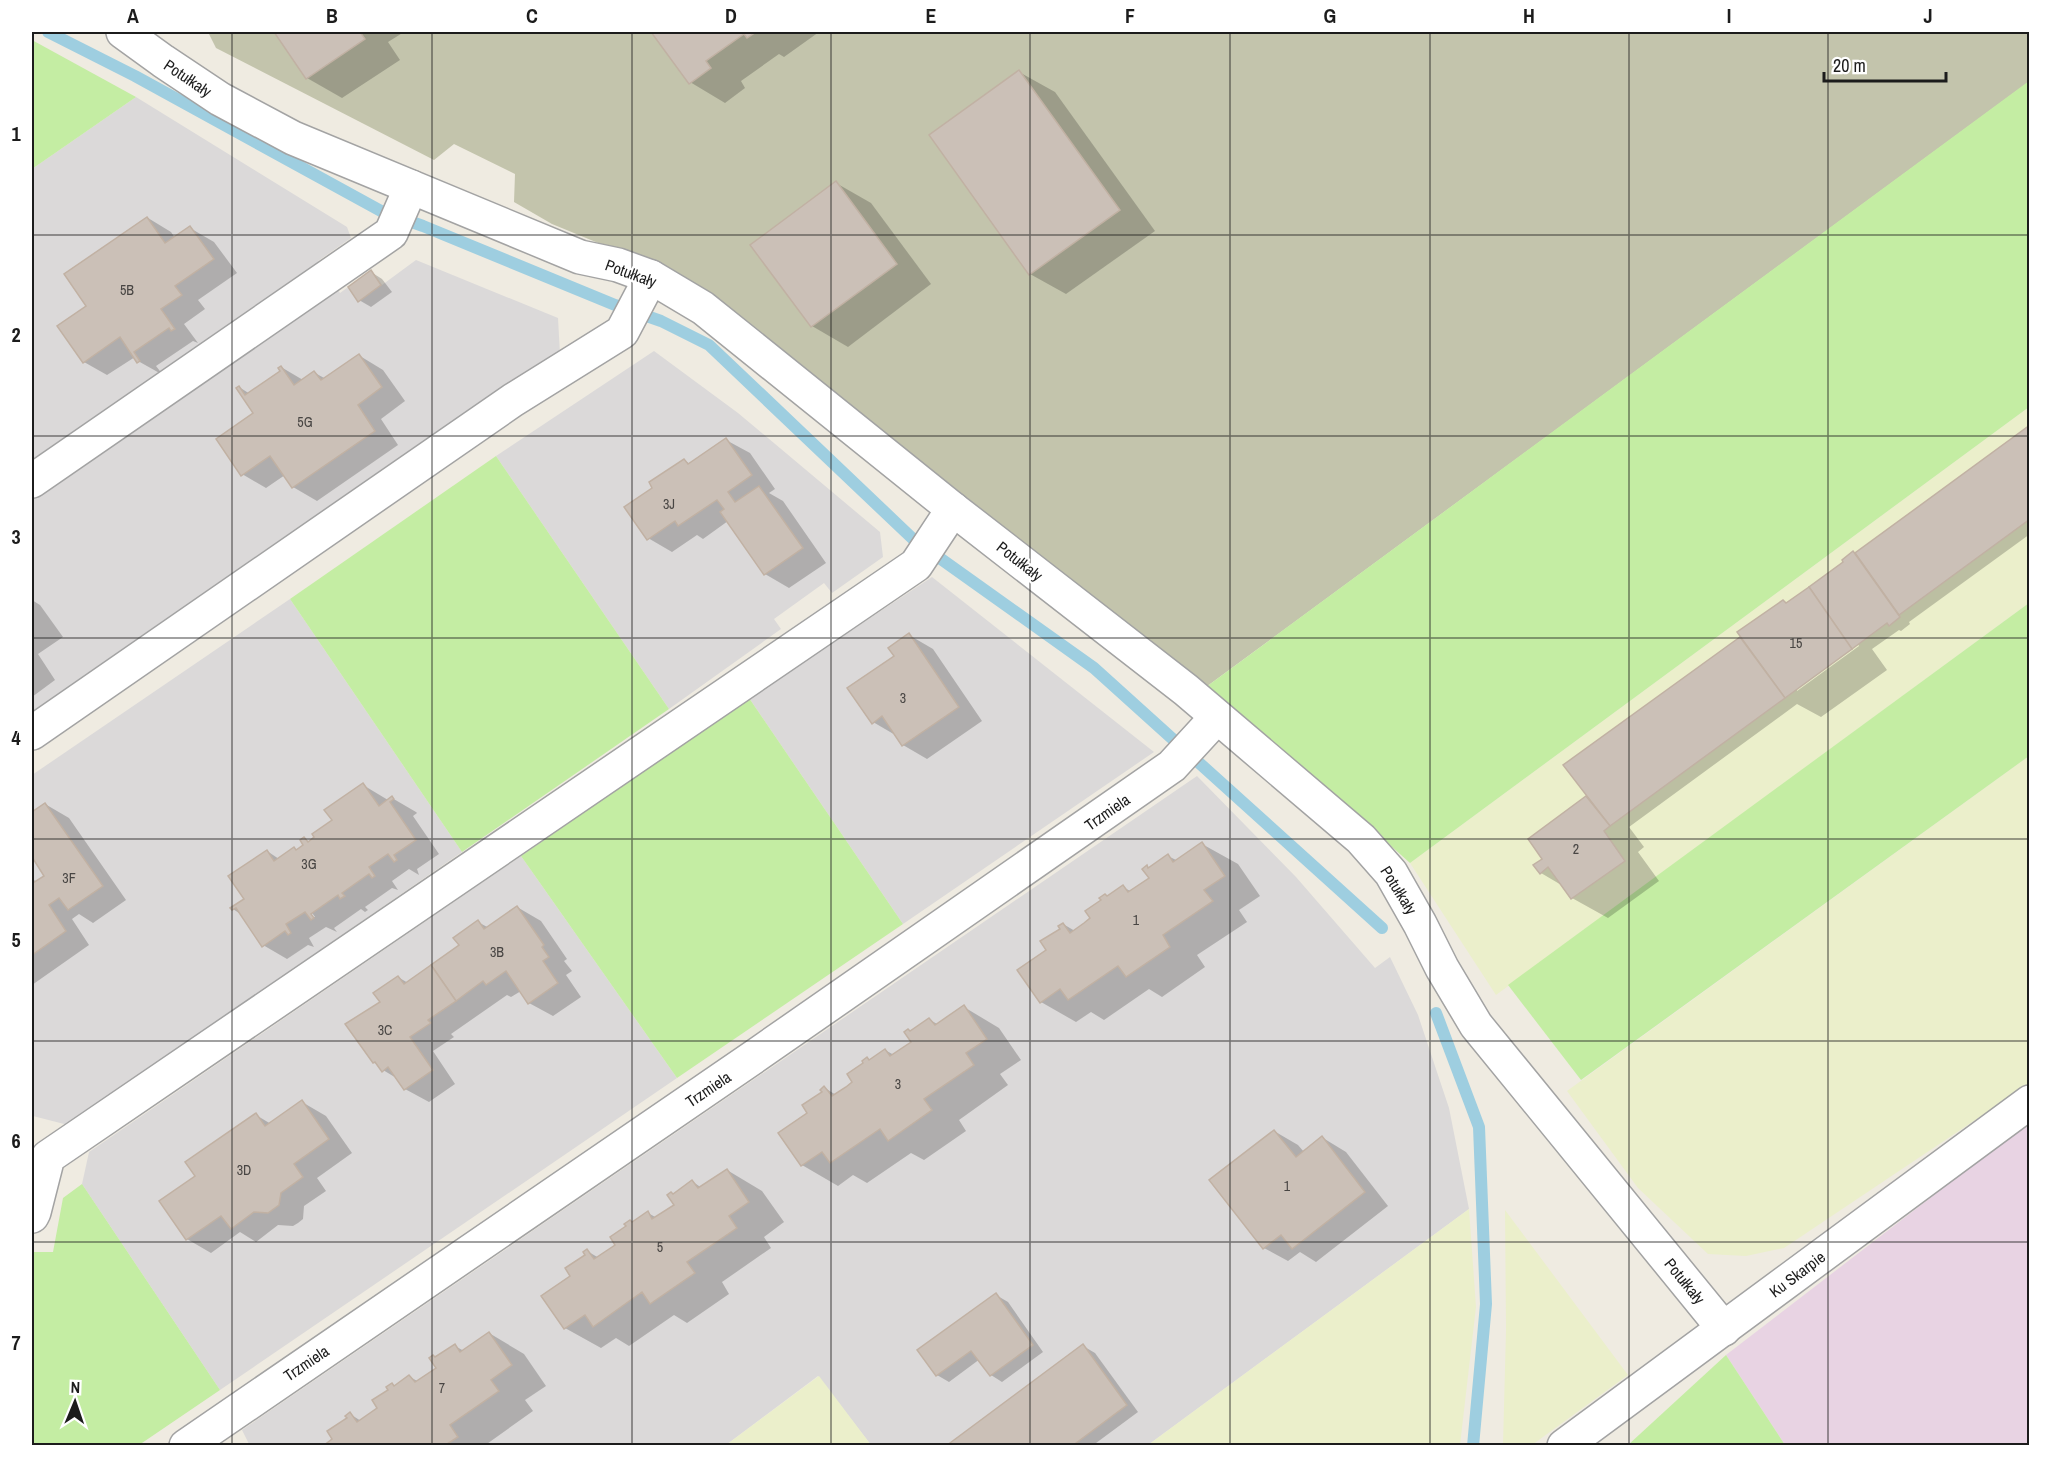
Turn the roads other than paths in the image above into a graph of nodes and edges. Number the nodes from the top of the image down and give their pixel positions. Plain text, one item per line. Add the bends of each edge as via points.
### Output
1 (123, 32) edge
2 (409, 193) junction
3 (647, 286) junction
4 (32, 481) edge
5 (946, 521) junction
6 (1209, 727) junction
7 (32, 733) edge
8 (2030, 1102) edge
9 (40, 1149) edge
10 (32, 1216) edge
11 (1724, 1329) junction
12 (204, 1440) edge
13 (1564, 1446) edge

1 - 2 street, Potułkały via 220,99
2 - 3 street, Potułkały via 580,257 618,265
2 - 4 street via 391,233
3 - 5 street, Potułkały via 703,308
3 - 7 street via 624,329 513,400
5 - 6 street, Potułkały via 1186,690
5 - 9 street via 916,565
6 - 11 street, Potułkały via 1361,839 1391,873 1476,1025
6 - 12 street, Trzmiela via 1172,766
8 - 11 street, Ku Skarpie
9 - 10 street
11 - 13 street, Ku Skarpie

